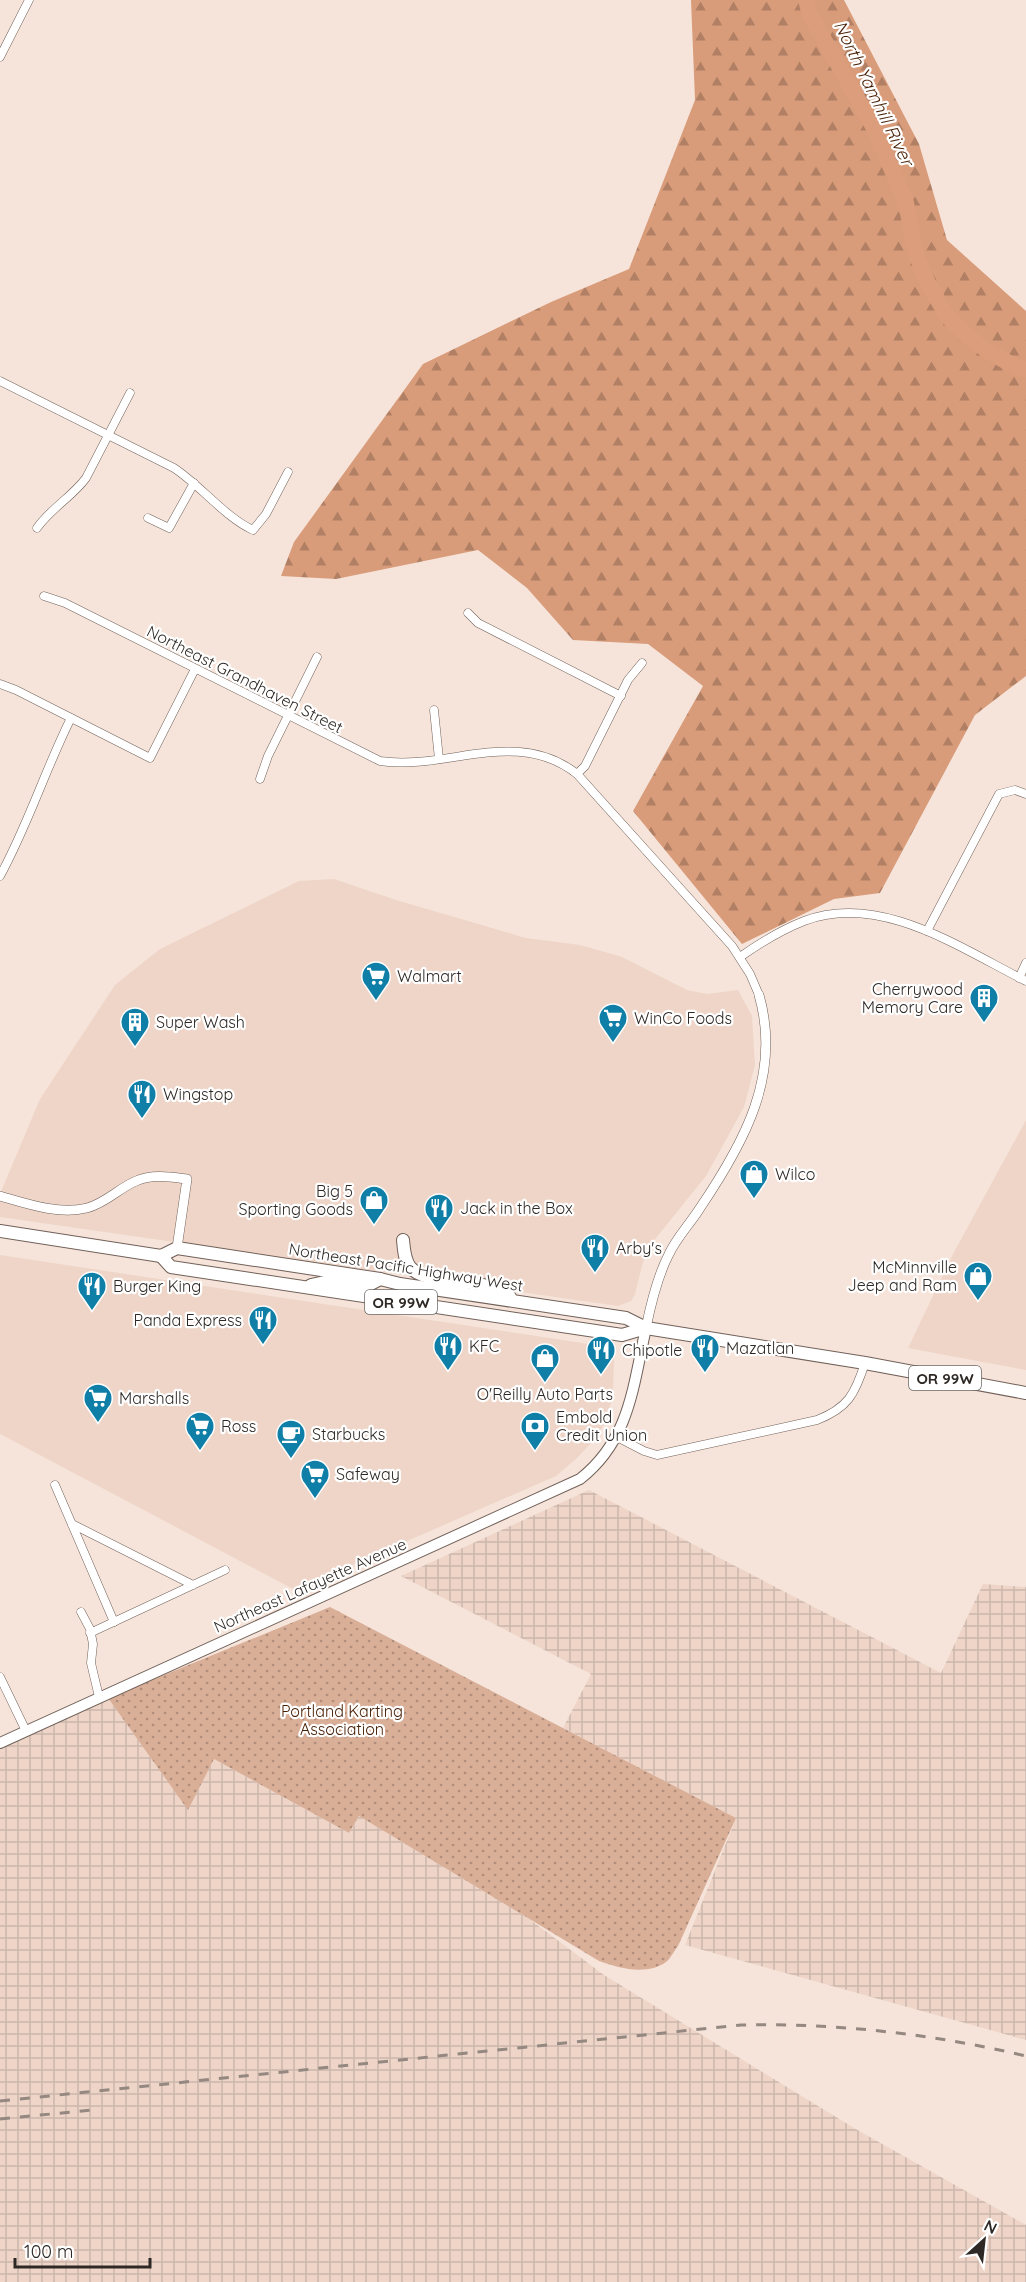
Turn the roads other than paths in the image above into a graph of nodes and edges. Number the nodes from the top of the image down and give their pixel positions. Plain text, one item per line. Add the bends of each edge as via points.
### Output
1 (29, 0) edge
2 (0, 57) edge
3 (0, 381) edge
4 (130, 393) dead end
5 (109, 436) junction
6 (288, 472) dead end
7 (194, 483) junction
8 (148, 518) dead end
9 (38, 528) dead end
10 (44, 596) dead end
11 (468, 613) dead end
12 (317, 657) dead end
13 (642, 663) dead end
14 (195, 669) junction
15 (0, 684) edge
16 (621, 696) junction
17 (434, 710) dead end
18 (287, 716) junction
19 (71, 718) junction
20 (439, 759) junction
21 (577, 774) junction
22 (260, 779) dead end
23 (1026, 794) edge
24 (0, 876) edge
25 (927, 931) junction
26 (740, 957) junction
27 (1026, 963) edge
28 (1022, 979) edge
29 (759, 995) joint
30 (0, 1196) edge
31 (0, 1232) edge
32 (403, 1240) dead end
33 (177, 1248) junction
34 (161, 1256) junction
35 (380, 1279) junction
36 (304, 1287) junction
37 (384, 1299) junction
38 (502, 1300) junction
39 (525, 1303) junction
40 (646, 1328) junction
41 (865, 1363) junction
42 (1026, 1393) edge
43 (617, 1437) junction
44 (55, 1485) dead end
45 (72, 1524) junction
46 (225, 1570) dead end
47 (193, 1585) junction
48 (81, 1612) dead end
49 (114, 1622) junction
50 (90, 1633) junction
51 (0, 1677) edge
52 (99, 1697) junction
53 (26, 1731) junction
54 (0, 1743) edge

1 - 2 street
3 - 5 street
4 - 5 street
5 - 7 street via 174,468
5 - 9 street via 77,490 47,514
6 - 7 street via 253,530
7 - 8 street via 169,528
10 - 14 street, Northeast Grandhaven Street
11 - 16 street via 478,623
12 - 18 street
13 - 16 street
14 - 18 street, Northeast Grandhaven Street
14 - 19 street via 150,758
15 - 19 street
16 - 21 street via 585,766
17 - 20 street
18 - 20 street, Northeast Grandhaven Street via 380,761 404,764
18 - 22 street
19 - 24 street
20 - 21 street, Northeast Grandhaven Street via 523,751 544,755
21 - 26 street, Northeast Grandhaven Street
23 - 25 street via 1005,791 993,802
25 - 26 street via 872,914 840,913 805,920
25 - 28 street
26 - 29 street, Northeast Grandhaven Street
27 - 28 street
29 - 40 street via 765,1013 768,1050 756,1104 718,1180 663,1265
30 - 33 street via 70,1210 88,1208 144,1178 187,1179
31 - 34 highway, Northeast Pacific Highway West / OR 99W
32 - 39 highway via 405,1257 416,1273 485,1286
33 - 34 highway
33 - 35 highway, Northeast Pacific Highway West / OR 99W
34 - 36 highway, Northeast Pacific Highway West / OR 99W via 171,1267
35 - 36 highway via 364,1287 328,1281
35 - 38 highway, Northeast Pacific Highway West / OR 99W
36 - 37 highway, Northeast Pacific Highway West / OR 99W
37 - 38 highway via 403,1292 482,1304
37 - 40 highway, Northeast Pacific Highway West / OR 99W via 622,1335
38 - 39 highway, Northeast Pacific Highway West / OR 99W
39 - 40 highway, Northeast Pacific Highway West / OR 99W via 626,1318
40 - 41 highway, Northeast Pacific Highway West / OR 99W
40 - 43 main road, Northeast Lafayette Avenue via 632,1393
41 - 42 highway, Northeast Pacific Highway West / OR 99W
41 - 43 street via 846,1404 817,1420 657,1455
43 - 52 main road, Northeast Lafayette Avenue via 595,1467 563,1488
44 - 45 street
45 - 47 street
45 - 49 street
46 - 47 street
47 - 49 street
48 - 50 street
49 - 50 street
50 - 52 street via 91,1663
51 - 53 street
52 - 53 main road, Northeast Lafayette Avenue
53 - 54 main road, Northeast Lafayette Avenue

